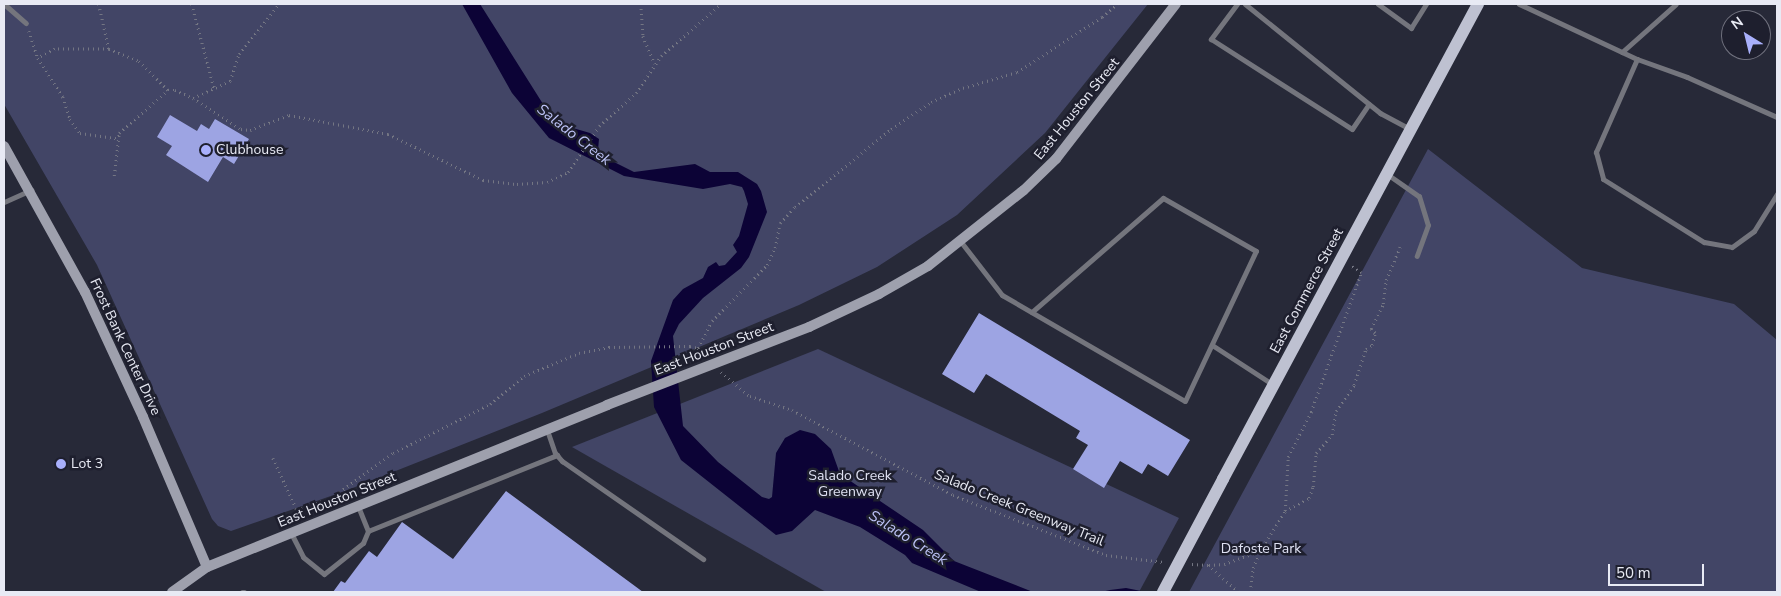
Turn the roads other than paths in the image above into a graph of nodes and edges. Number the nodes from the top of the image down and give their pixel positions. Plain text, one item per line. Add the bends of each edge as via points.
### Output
1 (4, 4) edge
2 (1176, 4) edge
3 (1237, 4) edge
4 (1245, 4) edge
5 (1378, 4) edge
6 (1426, 4) edge
7 (1478, 4) edge
8 (1519, 4) edge
9 (1676, 4) edge
10 (26, 23) dead end
11 (1622, 52) junction
12 (1637, 60) junction
13 (1369, 104) junction
14 (1777, 117) edge
15 (1411, 130) junction
16 (4, 146) edge
17 (1387, 174) junction
18 (31, 190) junction
19 (1777, 194) edge
20 (4, 202) edge
21 (961, 242) junction
22 (1417, 256) dead end
23 (1032, 312) junction
24 (1212, 345) junction
25 (1274, 385) junction
26 (546, 429) junction
27 (557, 455) junction
28 (358, 506) junction
29 (368, 530) junction
30 (291, 533) junction
31 (703, 559) dead end
32 (207, 567) junction
33 (172, 592) edge
34 (1163, 592) edge

1 - 10 lane
2 - 21 main road, East Houston Street via 1056,159
3 - 13 lane via 1212,39 1352,129
4 - 13 lane
5 - 6 lane via 1411,28
7 - 15 main road, East Commerce Street
8 - 11 lane
9 - 11 lane
11 - 12 lane
12 - 14 lane via 1687,77
12 - 19 lane via 1596,152 1603,180 1704,242 1732,247 1754,231
13 - 15 lane
15 - 17 main road, East Commerce Street
16 - 18 main road, Frost Bank Center Drive
17 - 22 lane via 1419,196 1428,225
17 - 25 main road, East Commerce Street
18 - 20 lane
18 - 32 main road, Frost Bank Center Drive via 85,292
21 - 23 lane via 1002,295
21 - 26 main road, East Houston Street, bridge via 928,266 879,294 808,327
23 - 24 lane via 1185,401
23 - 24 lane via 1163,198 1256,251
24 - 25 lane
25 - 34 main road, East Commerce Street, bridge
26 - 27 lane
26 - 28 main road, East Houston Street
27 - 29 lane
27 - 31 lane
28 - 29 lane
28 - 30 main road, East Houston Street
29 - 30 lane via 363,544 324,574 303,557
30 - 32 main road, East Houston Street
32 - 33 main road, East Houston Street

